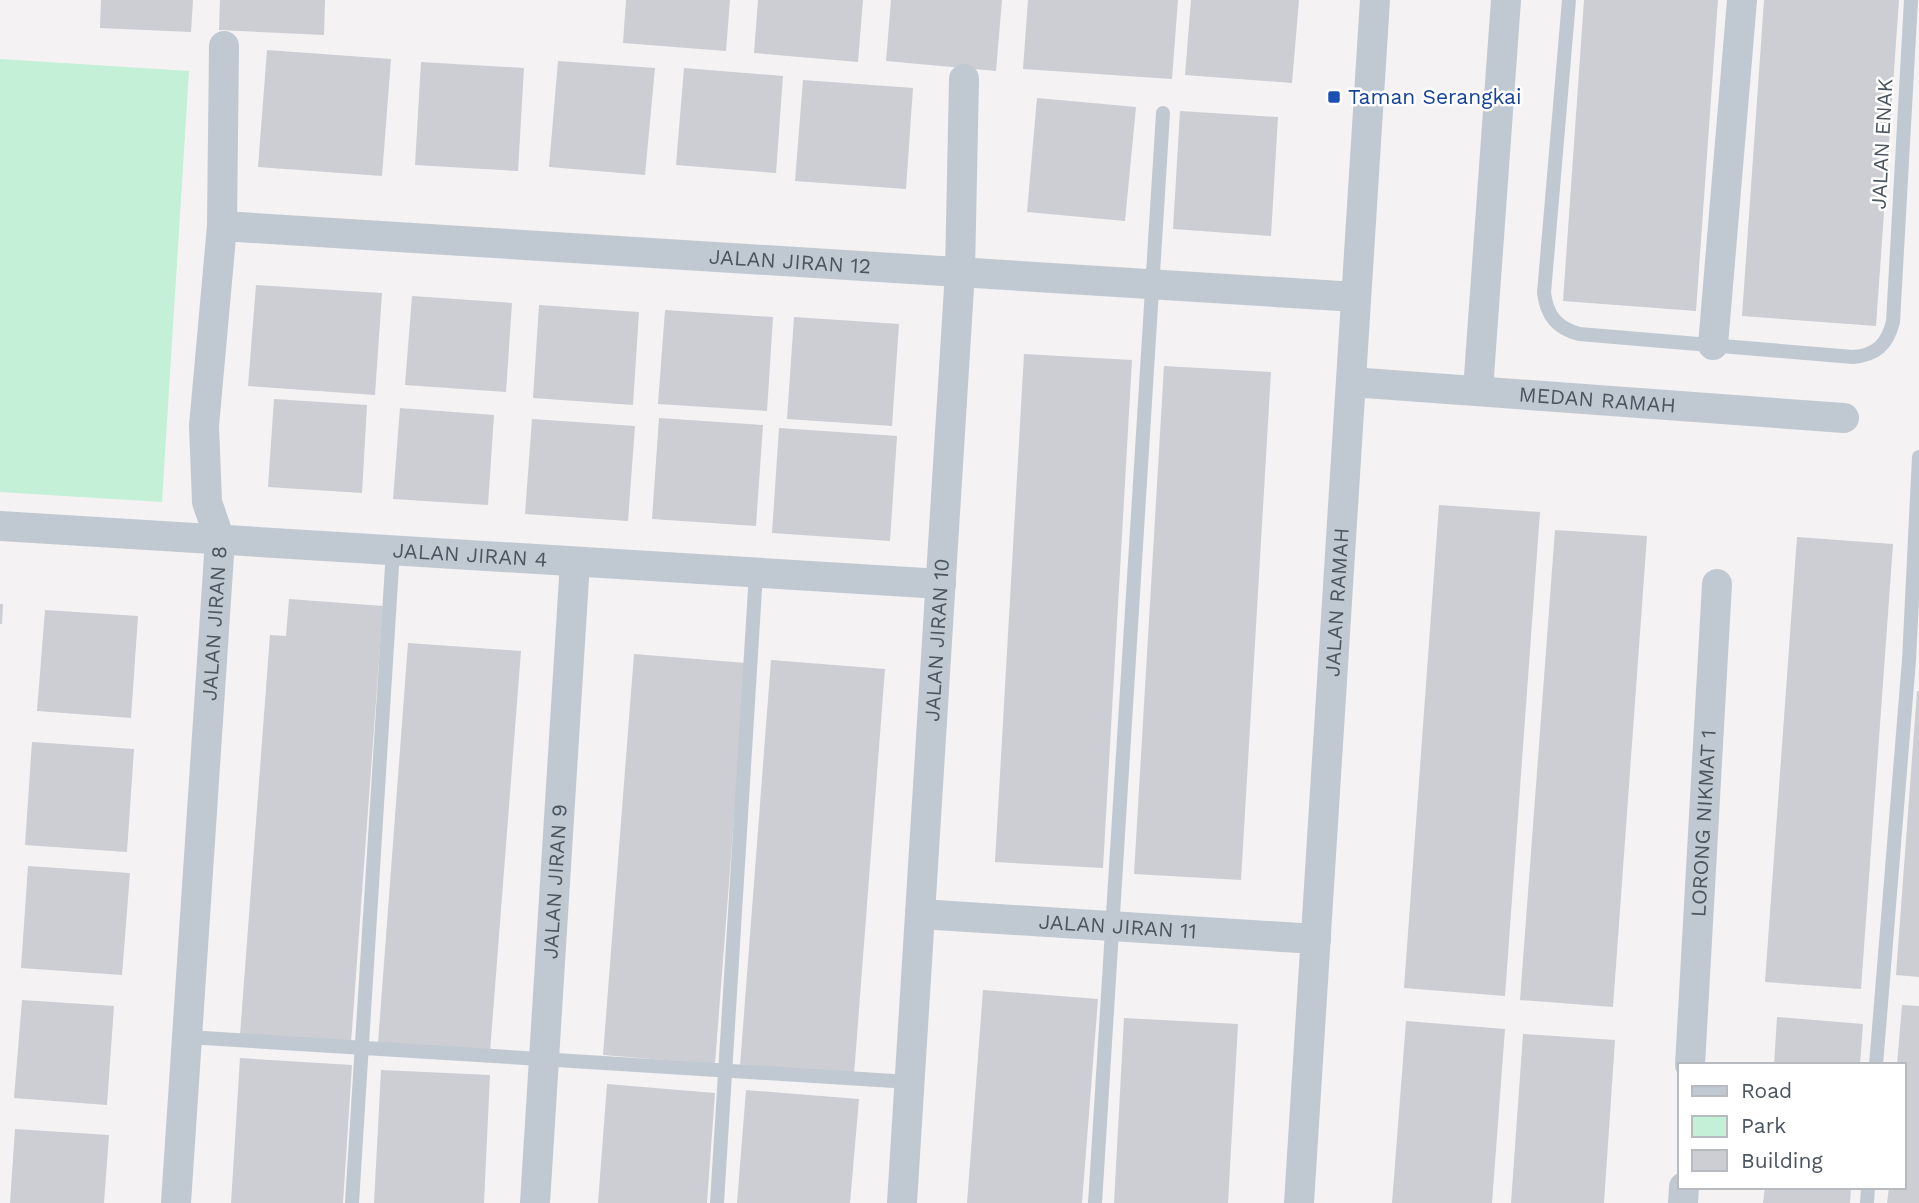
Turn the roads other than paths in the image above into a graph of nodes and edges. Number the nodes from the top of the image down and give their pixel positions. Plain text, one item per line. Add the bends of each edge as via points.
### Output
1 (1375, 0) edge
2 (1506, 0) edge
3 (1569, 0) edge
4 (1742, 0) edge
5 (1911, 0) edge
6 (224, 46) dead end
7 (964, 79) dead end
8 (1163, 113) dead end
9 (222, 226) junction
10 (960, 272) junction
11 (1153, 284) junction
12 (1356, 297) junction
13 (1713, 345) junction
14 (1351, 382) junction
15 (1478, 390) junction
16 (1844, 418) dead end
17 (1919, 457) edge
18 (0, 526) edge
19 (220, 540) junction
20 (393, 550) junction
21 (575, 562) junction
22 (756, 573) junction
23 (941, 584) junction
24 (1717, 584) dead end
25 (920, 914) junction
26 (1112, 927) junction
27 (1316, 939) junction
28 (188, 1037) junction
29 (362, 1048) junction
30 (544, 1060) junction
31 (1690, 1063) edge
32 (1876, 1063) edge
33 (725, 1071) junction
34 (910, 1082) junction
35 (176, 1203) edge
36 (352, 1203) edge
37 (535, 1203) edge
38 (717, 1203) edge
39 (902, 1203) edge
40 (1095, 1203) edge
41 (1299, 1203) edge

1 - 12 street, JALAN RAMAH
2 - 15 street
3 - 13 lane, JALAN ENAK via 1546,308 1553,321 1579,334
4 - 13 street
5 - 13 lane, JALAN ENAK via 1896,290 1889,337 1880,348 1853,357
6 - 9 street, JALAN JIRAN 8
7 - 10 street, JALAN JIRAN 10
8 - 11 lane
9 - 10 street, JALAN JIRAN 12
9 - 19 street, JALAN JIRAN 8 via 204,426 207,502
10 - 11 street, JALAN JIRAN 12
10 - 23 street, JALAN JIRAN 10
11 - 12 street, JALAN JIRAN 12
11 - 26 lane
12 - 14 street, JALAN RAMAH
14 - 15 street, MEDAN RAMAH
14 - 27 street, JALAN RAMAH
15 - 16 street, MEDAN RAMAH
17 - 32 lane via 1909,660
18 - 19 street, JALAN JIRAN 4
19 - 20 street, JALAN JIRAN 4
19 - 28 street, JALAN JIRAN 8
20 - 21 street, JALAN JIRAN 4
20 - 29 lane
21 - 22 street, JALAN JIRAN 4
21 - 30 street, JALAN JIRAN 9
22 - 23 street, JALAN JIRAN 4
22 - 33 lane
23 - 25 street, JALAN JIRAN 10
24 - 31 street, LORONG NIKMAT 1
25 - 26 street, JALAN JIRAN 11
25 - 34 street, JALAN JIRAN 10
26 - 27 street, JALAN JIRAN 11
26 - 40 lane
27 - 41 street, JALAN RAMAH
28 - 29 lane
28 - 35 street, JALAN JIRAN 8
29 - 30 lane
29 - 36 lane
30 - 33 lane
30 - 37 street, JALAN JIRAN 9
33 - 34 lane
33 - 38 lane
34 - 39 street, JALAN JIRAN 10

